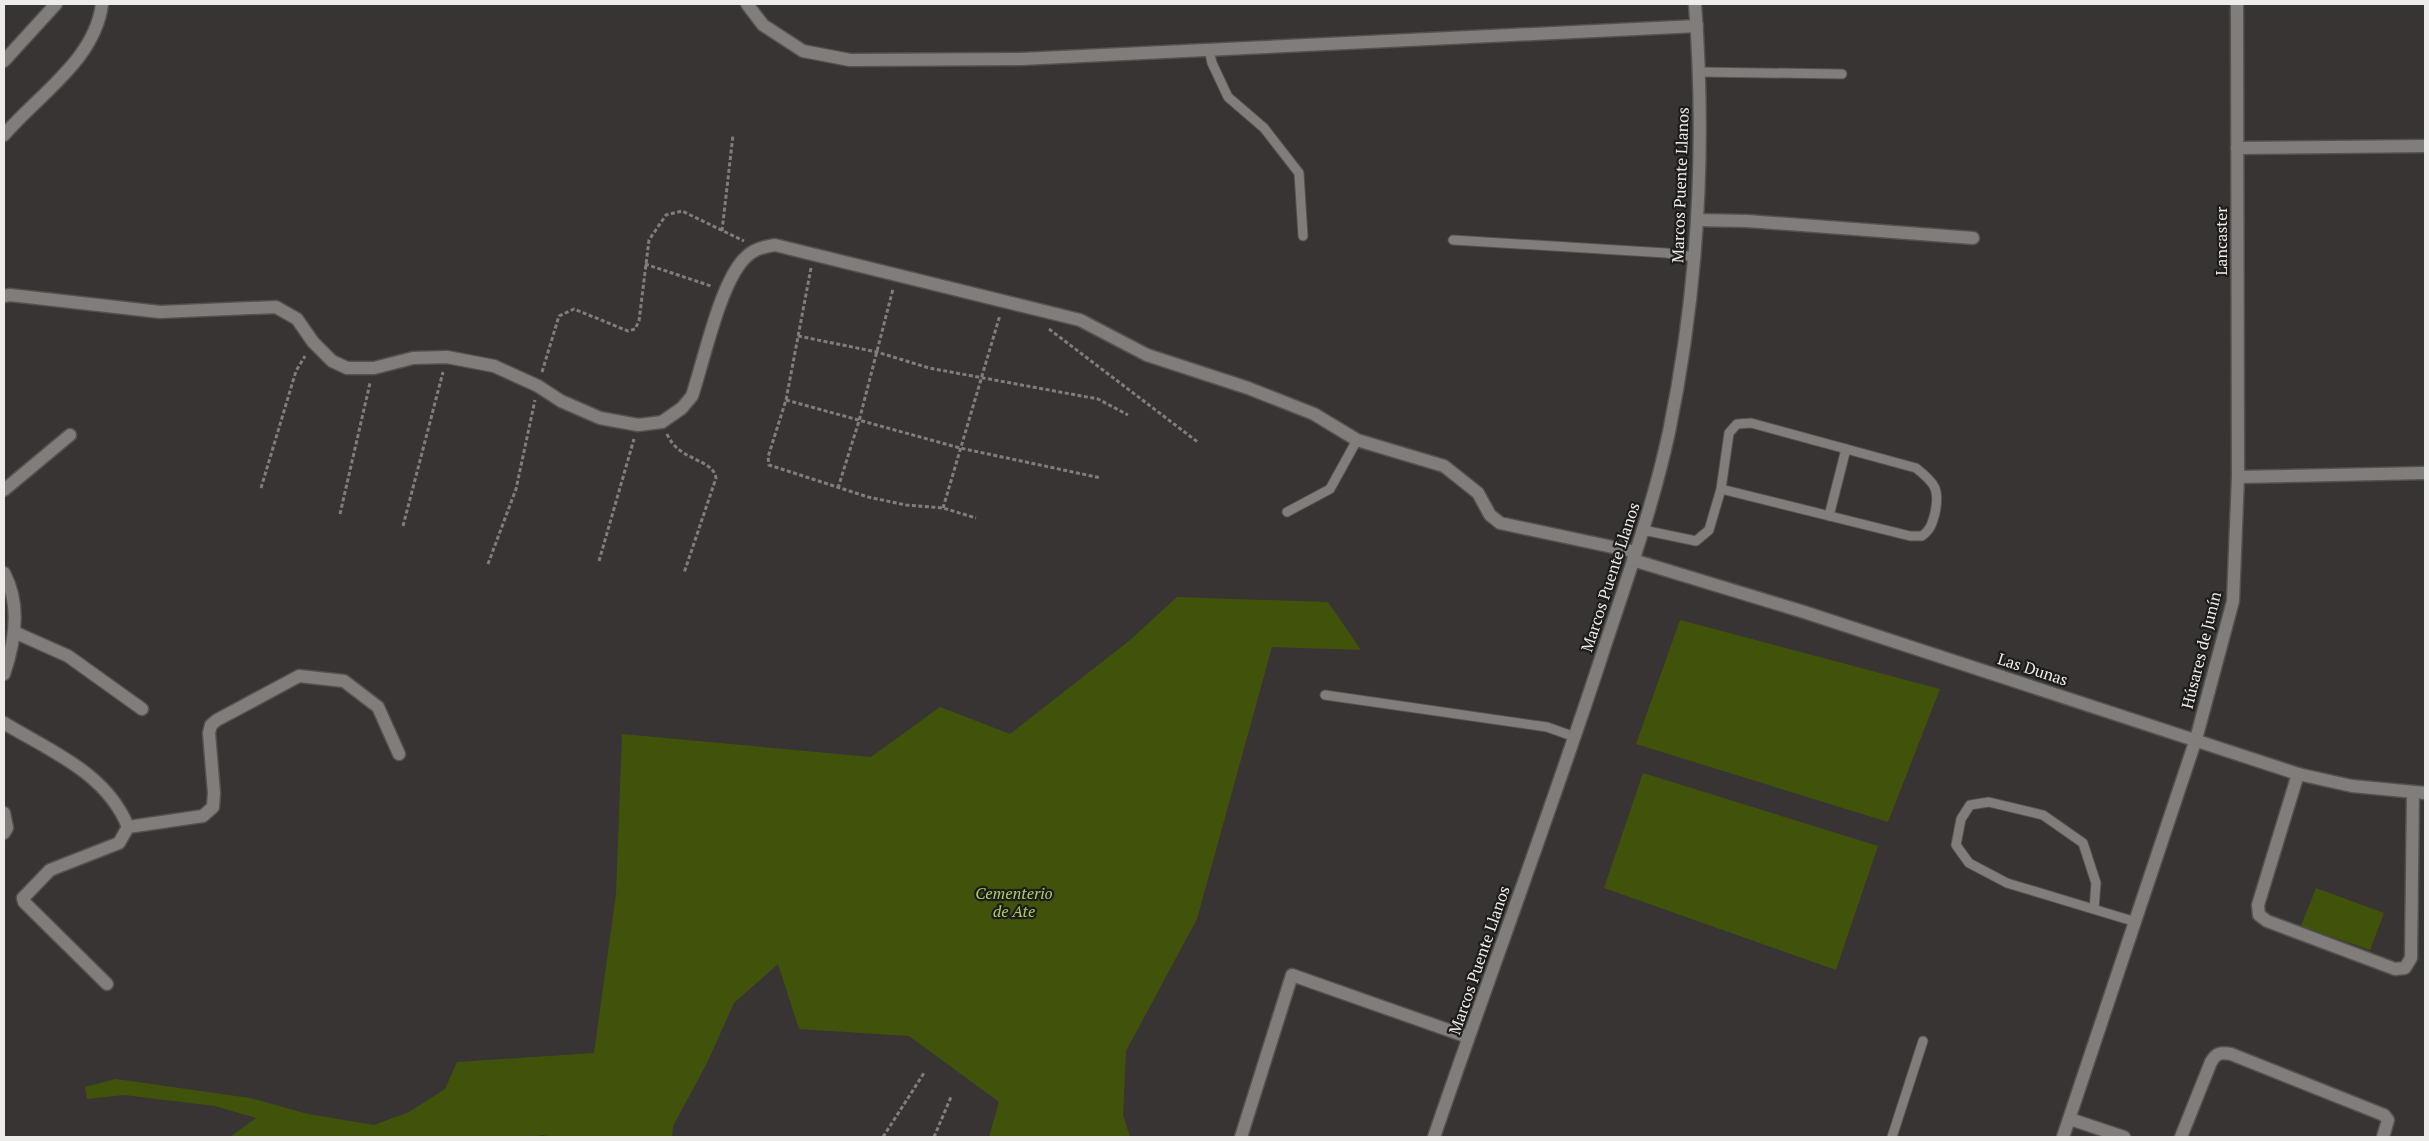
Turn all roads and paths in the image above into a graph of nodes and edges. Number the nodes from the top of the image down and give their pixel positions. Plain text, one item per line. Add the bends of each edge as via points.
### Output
1 (56, 4) edge
2 (102, 4) edge
3 (747, 4) edge
4 (1696, 4) edge
5 (2237, 4) edge
6 (1697, 26) junction
7 (1209, 49) junction
8 (4, 61) edge
9 (1699, 72) junction
10 (1842, 74) dead end
11 (4, 135) edge
12 (733, 135) dead end
13 (2425, 146) edge
14 (2237, 148) junction
15 (1697, 220) junction
16 (722, 230) junction
17 (1303, 236) dead end
18 (1973, 238) dead end
19 (1453, 240) dead end
20 (758, 248) junction
21 (814, 255) junction
22 (1694, 257) junction
23 (645, 264) junction
24 (896, 277) junction
25 (725, 291) junction
26 (4, 296) edge
27 (1003, 302) junction
28 (1047, 328) dead end
29 (798, 336) junction
30 (313, 342) junction
31 (877, 352) junction
32 (447, 357) junction
33 (374, 368) junction
34 (981, 378) junction
35 (538, 386) junction
36 (786, 400) junction
37 (1128, 415) dead end
38 (859, 421) junction
39 (662, 422) junction
40 (638, 425) junction
41 (70, 435) dead end
42 (1358, 440) junction
43 (1199, 443) dead end
44 (960, 448) junction
45 (1846, 449) junction
46 (2425, 473) edge
47 (2238, 477) junction
48 (1101, 478) dead end
49 (261, 488) dead end
50 (838, 488) junction
51 (1721, 489) junction
52 (4, 490) edge
53 (943, 508) junction
54 (1287, 512) dead end
55 (340, 514) dead end
56 (1830, 516) junction
57 (976, 518) dead end
58 (403, 526) dead end
59 (1643, 530) junction
60 (1634, 556) junction
61 (600, 561) dead end
62 (488, 564) dead end
63 (4, 573) edge
64 (684, 573) dead end
65 (15, 613) junction
66 (4, 620) edge
67 (14, 632) junction
68 (4, 674) edge
69 (1325, 695) dead end
70 (142, 709) dead end
71 (4, 723) edge
72 (1575, 736) junction
73 (2196, 739) junction
74 (399, 754) dead end
75 (2298, 774) junction
76 (2419, 793) edge
77 (4, 813) edge
78 (128, 826) junction
79 (4, 832) edge
80 (2094, 909) junction
81 (2136, 922) junction
82 (107, 984) dead end
83 (1468, 1037) junction
84 (1923, 1041) dead end
85 (924, 1073) dead end
86 (951, 1097) dead end
87 (2070, 1119) junction
88 (883, 1137) edge
89 (934, 1137) edge
90 (1242, 1137) edge
91 (1434, 1137) edge
92 (1892, 1137) edge
93 (2063, 1137) edge
94 (2124, 1137) edge
95 (2181, 1137) edge
96 (2383, 1137) edge

1 - 8 street
2 - 11 street via 94,30 74,64
3 - 7 street via 763,25 803,51 850,60 1021,59
4 - 6 street, Marcos Puente Llanos
5 - 14 street, Lancaster
6 - 7 street
6 - 9 street, Marcos Puente Llanos
7 - 17 lane via 1228,97 1264,128 1299,173
9 - 10 lane
9 - 15 street, Marcos Puente Llanos
12 - 16 path
13 - 14 street
14 - 47 street, Lancaster
15 - 18 street
15 - 22 street, Marcos Puente Llanos
16 - 20 path
16 - 23 path via 682,211 666,215 649,240
19 - 22 lane
20 - 21 street, Las Dunas via 775,245
20 - 25 street via 745,258
21 - 24 street, Las Dunas
21 - 29 path
22 - 59 street, Marcos Puente Llanos via 1677,387
23 - 25 path
23 - 35 path via 639,321 635,329 628,331 574,309 563,312 559,316
24 - 27 street, Las Dunas
24 - 31 path
25 - 39 street via 692,396 682,408
26 - 30 street via 160,312 276,307 297,319
27 - 34 path
27 - 42 street, Las Dunas via 1080,320 1146,355 1248,388 1314,414
28 - 43 path
29 - 31 path
29 - 36 path
30 - 33 street via 332,361 347,368
30 - 49 path via 296,371
31 - 34 path via 929,368
31 - 38 path
32 - 33 street via 413,358
32 - 35 street via 494,366
32 - 58 path
33 - 55 path
34 - 37 path via 1098,399
34 - 44 path
35 - 40 street via 600,418
35 - 62 path via 516,489
36 - 38 path
36 - 50 path via 768,457 769,466
38 - 44 path
38 - 50 path
39 - 40 street
39 - 64 path via 671,444 683,455 709,466 716,478
40 - 61 path
41 - 52 street
42 - 54 lane via 1330,489
42 - 60 street, Las Dunas via 1444,466 1478,493 1490,515 1500,523
44 - 48 path
44 - 53 path
45 - 51 lane via 1751,423 1736,424 1729,433
45 - 56 lane
45 - 56 lane via 1916,468 1929,479 1938,496 1932,528 1922,536 1910,536
46 - 47 street
47 - 73 street, Húsares de Junín via 2233,601
50 - 53 path via 897,503
51 - 56 lane
51 - 59 lane via 1709,530 1696,541
53 - 57 path
59 - 60 street, Marcos Puente Llanos
60 - 72 street, Marcos Puente Llanos
60 - 73 street, Las Dunas
63 - 65 street via 12,590
65 - 66 street
65 - 67 street
67 - 68 street
67 - 70 street via 68,656
69 - 72 lane via 1547,728
71 - 78 street via 84,770 100,783 121,809
72 - 83 street, Marcos Puente Llanos
73 - 75 street, Las Dunas
73 - 81 street, Húsares de Junín
74 - 78 street via 378,707 344,680 299,676 211,725 213,807 203,816
75 - 76 street, Las Dunas via 2352,786
75 - 76 street via 2258,905 2259,915 2266,921 2395,969 2405,968 2411,958
77 - 79 street via 7,828
78 - 82 street via 120,843 50,870 24,898 24,902
80 - 80 lane via 2096,883 2083,843 2043,815 1989,802 1970,805 1961,819 1956,845 1969,863 2007,883
80 - 81 lane
81 - 87 street, Húsares de Junín
83 - 90 street via 1292,975
83 - 91 street, Marcos Puente Llanos
84 - 92 lane
85 - 88 path
86 - 89 path
87 - 93 street, Húsares de Junín
87 - 94 street
95 - 96 street via 2211,1062 2221,1052 2384,1115 2388,1120

